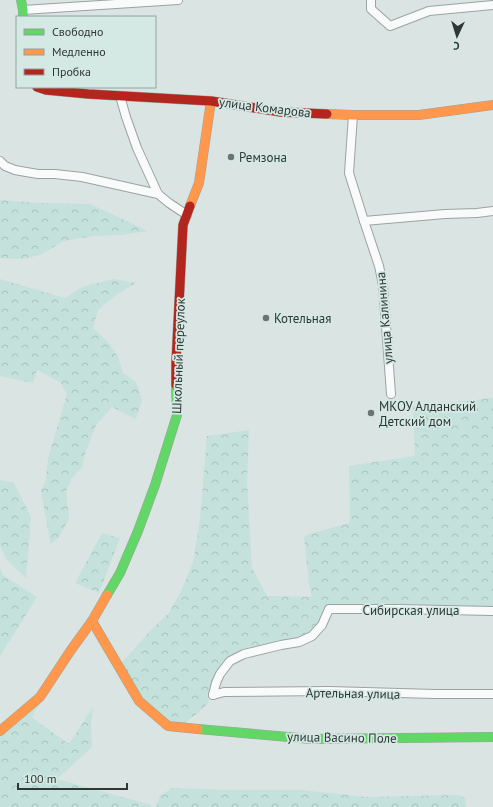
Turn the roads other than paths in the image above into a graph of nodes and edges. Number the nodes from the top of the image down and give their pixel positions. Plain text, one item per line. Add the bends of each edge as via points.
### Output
1 (21, 0) edge
2 (178, 0) edge
3 (371, 0) edge
4 (493, 5) edge
5 (23, 14) edge
6 (40, 88) edge
7 (120, 96) junction
8 (211, 101) junction
9 (493, 105) edge
10 (353, 115) junction
11 (0, 161) edge
12 (158, 194) junction
13 (493, 211) edge
14 (187, 215) junction
15 (364, 221) junction
16 (391, 394) dead end
17 (493, 611) edge
18 (92, 621) junction
19 (493, 694) edge
20 (213, 695) joint
21 (0, 731) edge
22 (493, 738) edge

1 - 5 street
2 - 5 street
3 - 4 street via 371,9 390,26 429,11
6 - 7 street, улица Комарова
7 - 8 street, улица Комарова
7 - 12 street via 137,148
8 - 10 street, улица Комарова via 281,112
8 - 14 street, Школьный переулок via 199,183
9 - 10 street, улица Комарова via 419,116
10 - 15 street, улица Калинина via 349,173
11 - 12 street via 5,166 26,172 82,177
12 - 14 street
13 - 15 street
14 - 18 street, Школьный переулок via 182,233 176,363 177,415 138,531 120,573
15 - 16 street, улица Калинина via 379,266 382,285
17 - 20 street, Сибирская улица via 329,609 322,625 312,636 299,642 244,654 230,661 220,674
18 - 21 street, Школьный переулок via 40,697
18 - 22 street, улица Васино Поле via 139,701 168,726 311,739
19 - 20 street, Артельная улица via 329,691 224,692

